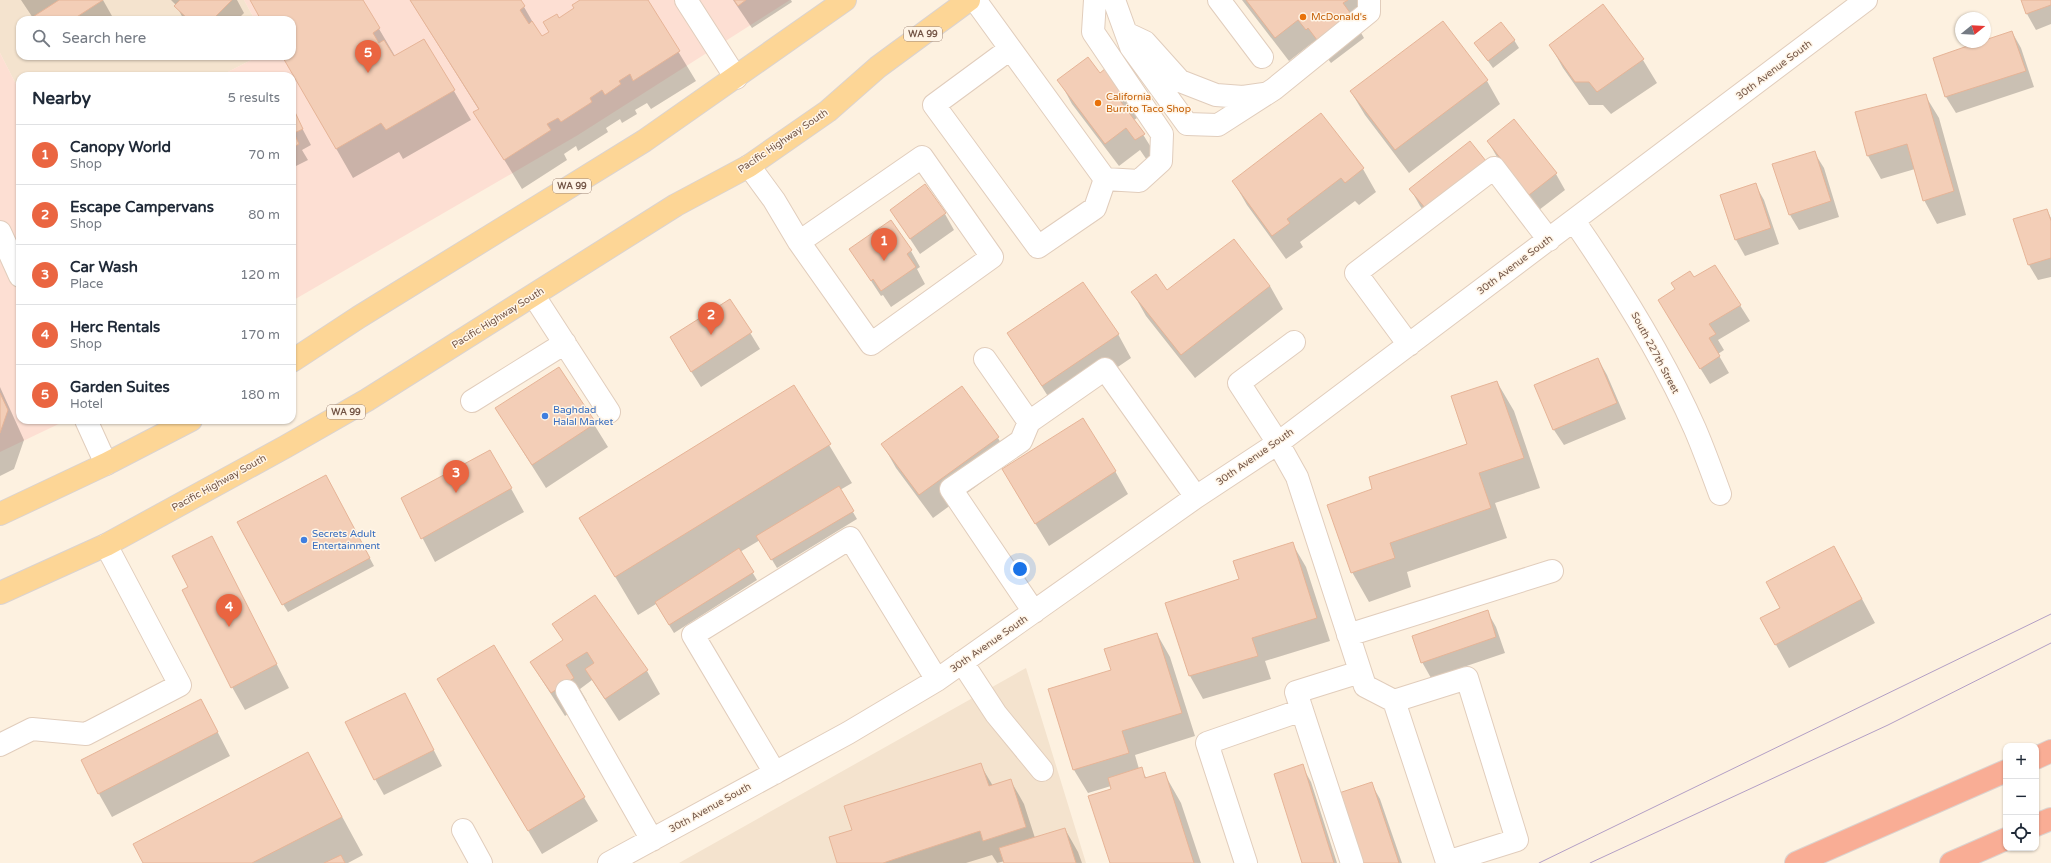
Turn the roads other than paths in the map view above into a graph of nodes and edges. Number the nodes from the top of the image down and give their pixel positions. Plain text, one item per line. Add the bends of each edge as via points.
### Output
1 (686, 0) edge
2 (845, 0) edge
3 (969, 0) edge
4 (975, 0) edge
5 (1095, 0) edge
6 (1114, 0) edge
7 (1219, 0) edge
8 (1369, 0) edge
9 (1866, 0) edge
10 (1125, 32) junction
11 (1010, 49) junction
12 (1262, 57) dead end
13 (736, 78) junction
14 (1265, 94) junction
15 (749, 166) junction
16 (1105, 179) junction
17 (1574, 221) junction
18 (0, 232) edge
19 (1549, 240) junction
20 (799, 242) junction
21 (16, 267) edge
22 (534, 296) junction
23 (1294, 342) dead end
24 (565, 343) junction
25 (1408, 345) junction
26 (296, 358) edge
27 (985, 359) dead end
28 (472, 401) dead end
29 (609, 412) dead end
30 (1029, 422) junction
31 (88, 424) edge
32 (183, 424) edge
33 (1278, 442) junction
34 (106, 464) junction
35 (1720, 494) dead end
36 (1196, 498) junction
37 (0, 514) edge
38 (106, 545) junction
39 (1552, 571) dead end
40 (0, 594) edge
41 (1034, 612) junction
42 (1348, 635) junction
43 (962, 662) junction
44 (1360, 672) junction
45 (937, 680) junction
46 (567, 691) dead end
47 (1394, 701) junction
48 (1302, 710) junction
49 (0, 745) edge
50 (2051, 751) edge
51 (2039, 757) edge
52 (1042, 770) dead end
53 (2003, 772) edge
54 (775, 773) junction
55 (2051, 819) edge
56 (2039, 825) edge
57 (463, 830) dead end
58 (652, 840) junction
59 (2003, 840) edge
60 (481, 863) edge
61 (609, 863) edge
62 (1246, 863) edge
63 (1352, 863) edge
64 (1796, 863) edge
65 (1951, 863) edge

1 - 13 street
2 - 13 main road, WA 99
3 - 15 main road, Pacific Highway South / WA 99 via 878,67 828,111
4 - 11 street
5 - 16 street via 1093,32 1162,134 1161,161 1139,180
6 - 10 street
7 - 12 street
8 - 14 street via 1369,12
9 - 17 street, 30th Avenue South
10 - 14 street via 1145,42 1180,81 1216,94 1243,97
10 - 14 street via 1131,47 1187,124 1218,125
11 - 16 street
11 - 16 street via 934,105 1038,247 1095,208
13 - 26 main road, WA 99 via 644,141
15 - 20 street via 774,200
15 - 22 main road, Pacific Highway South / WA 99 via 676,205
17 - 19 street, 30th Avenue South
17 - 35 street, South 227th Street via 1644,330 1695,428
18 - 21 street
19 - 25 street, 30th Avenue South
19 - 25 street via 1494,168 1356,273
20 - 20 street via 871,344 992,257 922,157
22 - 24 street
22 - 38 main road, Pacific Highway South / WA 99 via 367,400
23 - 33 street via 1239,383
24 - 28 street
24 - 29 street
25 - 33 street, 30th Avenue South
27 - 30 street
30 - 36 street via 1106,369
30 - 41 street via 1022,441 951,489
31 - 34 street
32 - 34 main road
33 - 36 street, 30th Avenue South
33 - 42 street via 1297,477
34 - 37 main road
36 - 41 street, 30th Avenue South
38 - 40 main road, Pacific Highway South / WA 99
38 - 49 street via 180,685 86,734 32,729
39 - 42 street
41 - 43 street, 30th Avenue South
42 - 44 street
43 - 45 street, 30th Avenue South
43 - 52 street via 996,714
44 - 47 street via 1365,686
44 - 48 street via 1296,692
45 - 54 street, 30th Avenue South
45 - 54 street via 850,538 693,635
46 - 58 street
47 - 47 street via 1447,862 1518,840 1467,678
48 - 62 street via 1207,743
48 - 63 street
50 - 51 highway
53 - 64 highway
54 - 58 street, 30th Avenue South
55 - 56 highway
57 - 60 street
58 - 61 street, 30th Avenue South
59 - 65 highway

